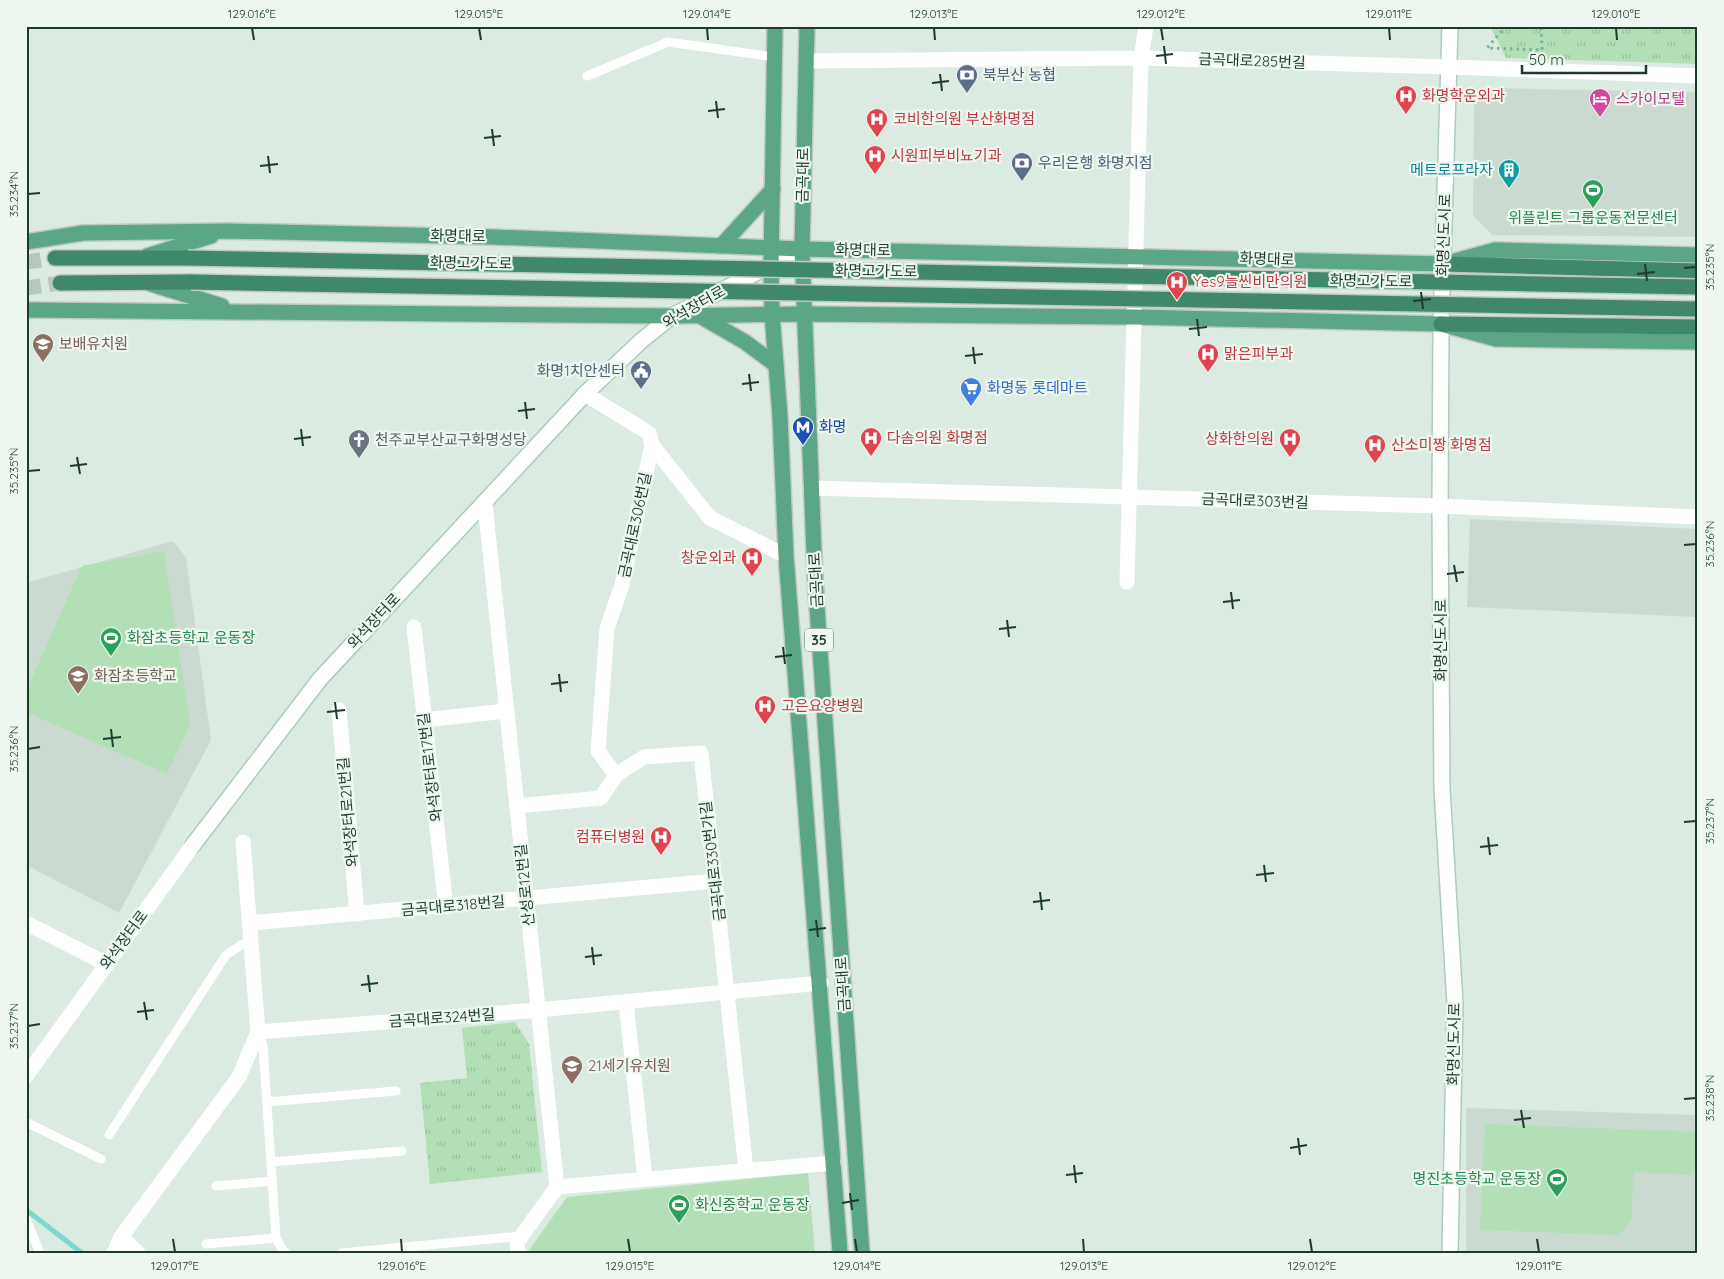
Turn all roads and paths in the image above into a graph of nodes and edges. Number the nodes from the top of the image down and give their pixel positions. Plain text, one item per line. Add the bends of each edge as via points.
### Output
1 (775, 26) edge
2 (807, 26) edge
3 (1146, 26) edge
4 (1450, 26) edge
5 (1506, 26) edge
6 (1541, 26) edge
7 (774, 57) junction
8 (1141, 58) junction
9 (807, 60) junction
10 (1449, 67) junction
11 (588, 76) dead end
12 (1698, 76) edge
13 (773, 189) junction
14 (226, 231) junction
15 (29, 242) edge
16 (721, 246) junction
17 (772, 248) junction
18 (802, 249) junction
19 (1698, 255) edge
20 (1137, 256) junction
21 (146, 257) junction
22 (55, 258) tunnel mouth
23 (1444, 264) junction
24 (771, 265) junction
25 (1698, 271) edge
26 (147, 283) junction
27 (60, 284) tunnel mouth
28 (1698, 287) edge
29 (30, 309) edge
30 (1698, 309) edge
31 (237, 311) junction
32 (772, 314) junction
33 (804, 314) junction
34 (698, 315) junction
35 (672, 316) junction
36 (1135, 317) junction
37 (1441, 324) junction
38 (1698, 327) edge
39 (1698, 342) edge
40 (776, 366) junction
41 (585, 394) junction
42 (652, 445) junction
43 (811, 488) junction
44 (1131, 497) junction
45 (485, 504) junction
46 (1440, 506) junction
47 (1698, 517) edge
48 (786, 556) junction
49 (1128, 582) dead end
50 (414, 627) dead end
51 (339, 710) dead end
52 (506, 711) junction
53 (424, 720) junction
54 (616, 775) junction
55 (517, 806) junction
56 (243, 842) dead end
57 (716, 882) junction
58 (526, 900) junction
59 (446, 907) junction
60 (357, 914) junction
61 (26, 923) edge
62 (251, 931) junction
63 (107, 964) junction
64 (820, 983) junction
65 (728, 992) junction
66 (626, 1002) junction
67 (538, 1010) junction
68 (258, 1032) junction
69 (26, 1076) edge
70 (396, 1091) dead end
71 (267, 1102) junction
72 (26, 1122) edge
73 (109, 1135) dead end
74 (402, 1151) dead end
75 (101, 1160) dead end
76 (271, 1162) junction
77 (834, 1163) junction
78 (746, 1170) junction
79 (645, 1179) junction
80 (272, 1181) junction
81 (216, 1186) dead end
82 (557, 1187) junction
83 (26, 1219) edge
84 (522, 1236) junction
85 (122, 1237) junction
86 (276, 1238) junction
87 (206, 1244) dead end
88 (40, 1253) edge
89 (114, 1253) edge
90 (138, 1253) edge
91 (286, 1253) edge
92 (342, 1253) edge
93 (518, 1253) edge
94 (840, 1253) edge
95 (862, 1253) edge
96 (1450, 1253) edge

1 - 7 main road, 금곡대로 / 35
2 - 9 main road, 금곡대로 / 35
3 - 8 street
4 - 10 street, 화명신도시로
5 - 6 path via 1487,48 1542,50
7 - 11 lane via 668,42
7 - 13 main road, 금곡대로 / 35
8 - 9 street, 금곡대로285번길
8 - 10 street, 금곡대로285번길
8 - 20 street
9 - 18 main road, 금곡대로 / 35
10 - 12 street, 금곡대로285번길
10 - 23 street, 화명신도시로
13 - 16 main road
13 - 17 main road, 금곡대로 / 35
14 - 15 main road, 화명대로 via 83,233
14 - 16 main road, 화명대로
14 - 21 main road
16 - 17 main road, 화명대로
17 - 18 main road, 화명대로
17 - 24 main road, 금곡대로 / 35
18 - 20 main road, 화명대로
18 - 24 street, 와석장터로
18 - 33 main road, 금곡대로 / 35
19 - 23 main road, 화명대로 via 1495,250
20 - 23 main road, 화명대로
20 - 36 street
21 - 22 highway, 화명고가도로
21 - 28 highway, 화명고가도로, bridge
23 - 25 highway
23 - 37 street, 화명신도시로
24 - 32 main road, 금곡대로 / 35
24 - 35 street, 와석장터로
26 - 27 highway, 화명고가도로
26 - 30 highway, 화명고가도로, bridge
26 - 31 main road
29 - 31 main road
31 - 35 main road
32 - 33 main road
32 - 34 main road
32 - 40 main road, 금곡대로 / 35
33 - 36 main road
33 - 43 main road, 금곡대로 / 35
34 - 35 main road
34 - 40 main road via 745,342
35 - 41 street, 와석장터로 via 640,341
36 - 37 main road
36 - 44 street
37 - 38 highway
37 - 39 main road via 1496,338
37 - 46 street, 화명신도시로
40 - 48 main road, 금곡대로 / 35
41 - 42 street via 649,433
41 - 45 street, 와석장터로
42 - 48 street, 금곡대로306번길 via 710,518
42 - 54 street, 금곡대로306번길 via 622,585 607,628 598,751
43 - 44 street, 금곡대로303번길
43 - 95 main road, 금곡대로 / 35
44 - 46 street, 금곡대로303번길
44 - 49 street
45 - 52 street, 산성로12번길
45 - 63 street, 와석장터로 via 320,679 193,844
46 - 47 street, 금곡대로303번길
46 - 96 street, 화명신도시로 via 1442,789 1455,1004
48 - 64 main road, 금곡대로 / 35
50 - 53 street, 와석장터로17번길
51 - 60 street, 와석장터로21번길
52 - 53 street
52 - 55 street, 산성로12번길
53 - 59 street, 와석장터로17번길
54 - 55 street, 금곡대로330번가길 via 602,798
54 - 57 street, 금곡대로330번가길 via 644,757 701,753
55 - 58 street, 산성로12번길
56 - 62 street
57 - 58 street, 금곡대로318번길
57 - 65 street, 금곡대로330번가길
58 - 59 street, 금곡대로318번길
58 - 67 street, 산성로12번길
59 - 60 street, 금곡대로318번길
60 - 62 street, 금곡대로318번길
61 - 63 street
62 - 68 street
62 - 73 lane via 226,955
63 - 69 street, 와석장터로
64 - 65 street, 금곡대로324번길
64 - 77 main road, 금곡대로 / 35
65 - 66 street, 금곡대로324번길
65 - 78 street, 금곡대로330번가길
66 - 67 street, 금곡대로324번길
66 - 79 street
67 - 68 street, 금곡대로324번길
67 - 82 street, 산성로12번길
68 - 71 lane via 263,1046
68 - 85 street via 239,1077
70 - 71 lane
71 - 76 lane
72 - 75 lane
74 - 76 lane
76 - 80 lane
77 - 78 street
77 - 94 main road, 금곡대로 / 35
78 - 79 street
79 - 82 street
80 - 81 lane
80 - 86 lane
82 - 84 street
83 - 88 lane
84 - 92 lane
84 - 93 street via 517,1242
85 - 89 street
85 - 90 street
86 - 87 lane
86 - 91 lane

